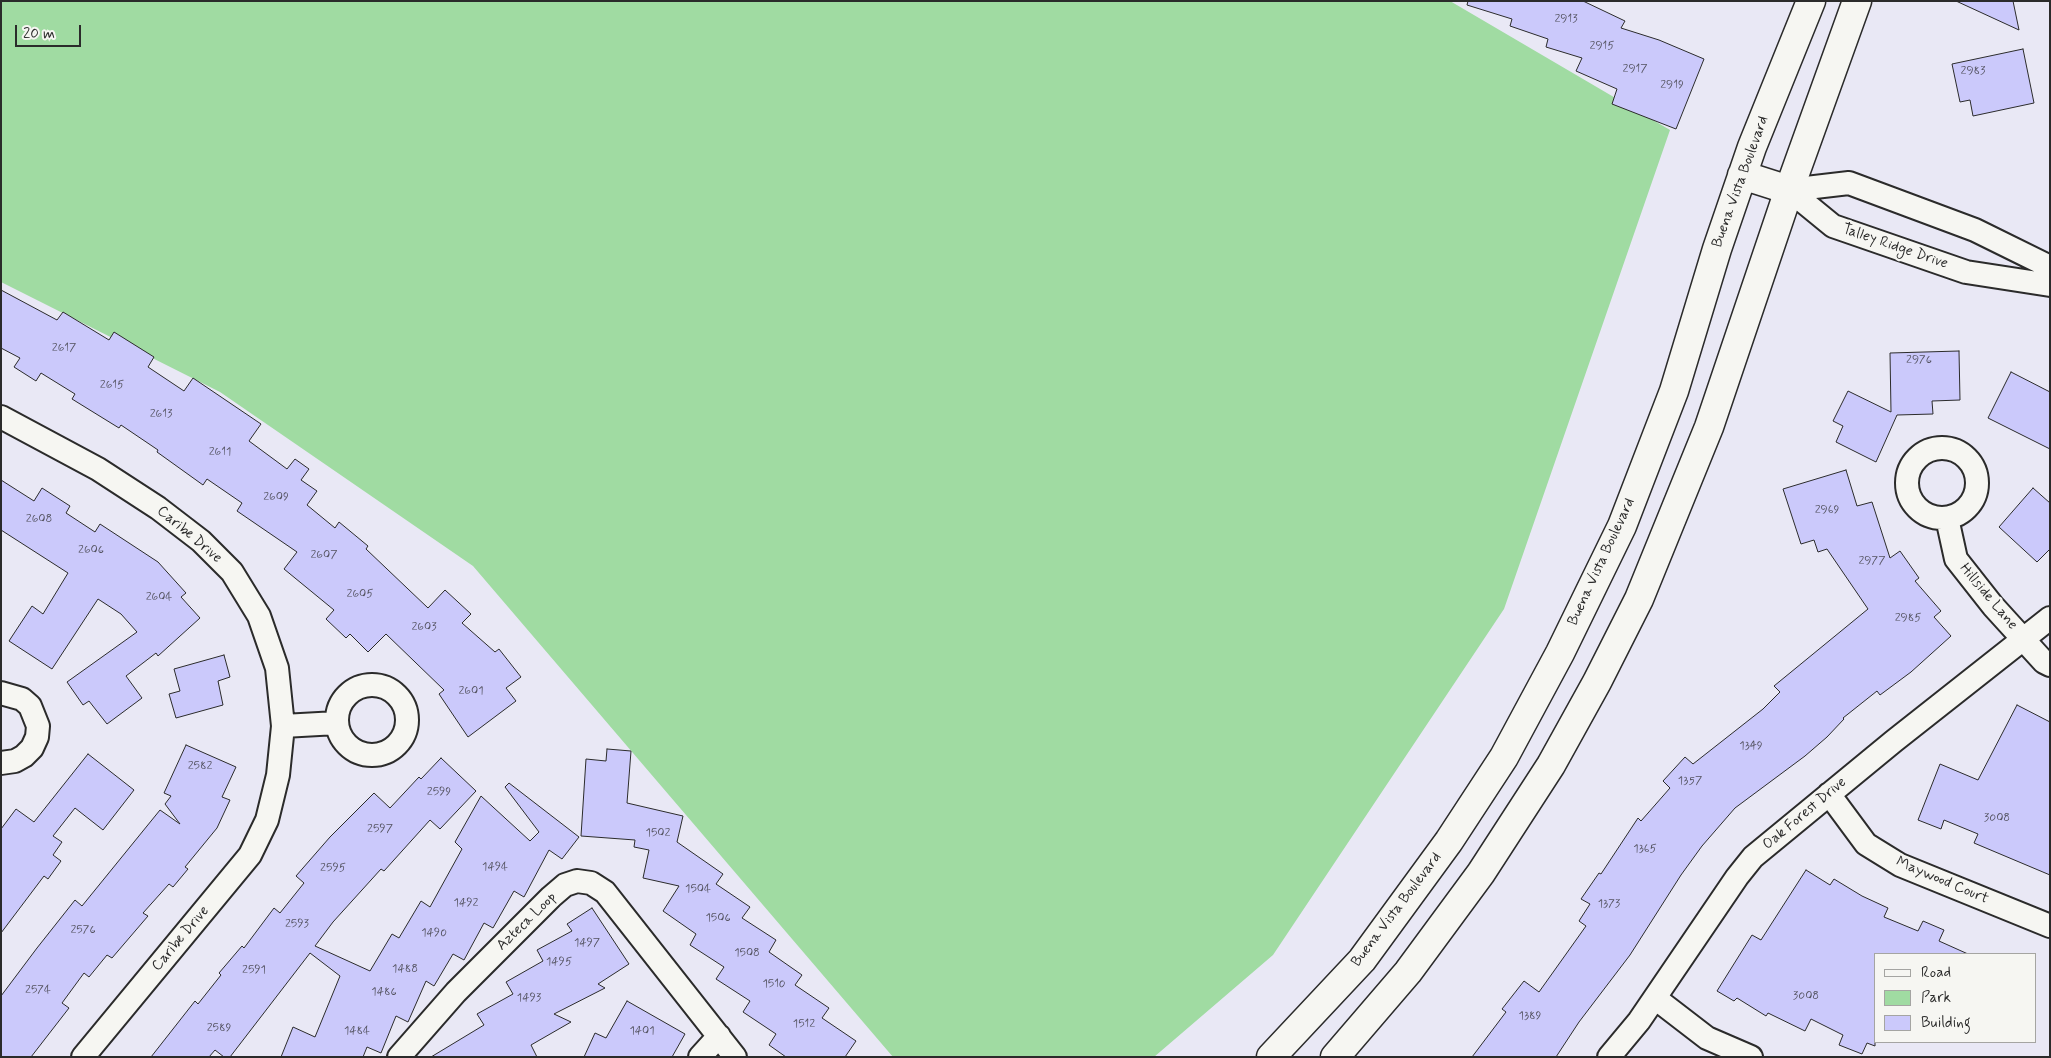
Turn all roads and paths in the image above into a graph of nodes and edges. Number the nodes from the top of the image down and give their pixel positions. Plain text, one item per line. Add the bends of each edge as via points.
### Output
1 (1810, 1) edge
2 (1857, 1) edge
3 (1742, 175) junction
4 (1789, 190) junction
5 (2050, 267) edge
6 (2050, 285) edge
7 (1, 417) edge
8 (1947, 518) dead end
9 (2050, 618) edge
10 (2023, 639) junction
11 (2050, 665) edge
12 (1, 693) edge
13 (337, 723) dead end
14 (283, 726) junction
15 (1, 763) edge
16 (1829, 794) junction
17 (2050, 926) edge
18 (1655, 998) junction
19 (719, 1036) junction
20 (83, 1057) edge
21 (399, 1057) edge
22 (700, 1057) edge
23 (735, 1057) edge
24 (1271, 1057) edge
25 (1334, 1057) edge
26 (1609, 1057) edge
27 (1751, 1057) edge

1 - 3 main road, Buena Vista Boulevard
2 - 4 main road
3 - 4 main road
3 - 24 main road, Buena Vista Boulevard via 1674,391 1622,526 1560,653 1504,757 1450,841 1362,960
4 - 5 street via 1849,183 1976,230
4 - 6 street, Talley Ridge Drive via 1833,226 1966,272
4 - 25 main road via 1709,427 1639,599 1597,682 1551,765 1481,873 1408,972
7 - 14 street, Caribe Drive via 98,469 158,508 200,541 232,572 259,616 277,668
8 - 10 street, Hillside Lane via 1956,559
9 - 10 street, Oak Forest Drive
10 - 11 street, Hillside Lane
10 - 16 street, Oak Forest Drive
12 - 15 street via 22,699 30,706 38,726 32,748 15,761
13 - 14 street
14 - 20 street, Caribe Drive via 278,775 267,820 250,855
16 - 17 street, Maywood Court via 1866,844 1900,865
16 - 18 street, Oak Forest Drive via 1747,864
18 - 26 street, Oak Forest Drive
18 - 27 street via 1707,1038
19 - 21 street, Azteca Loop via 605,892 591,883 577,881 565,885 551,897 456,992
19 - 22 street
19 - 23 street, Azteca Loop

